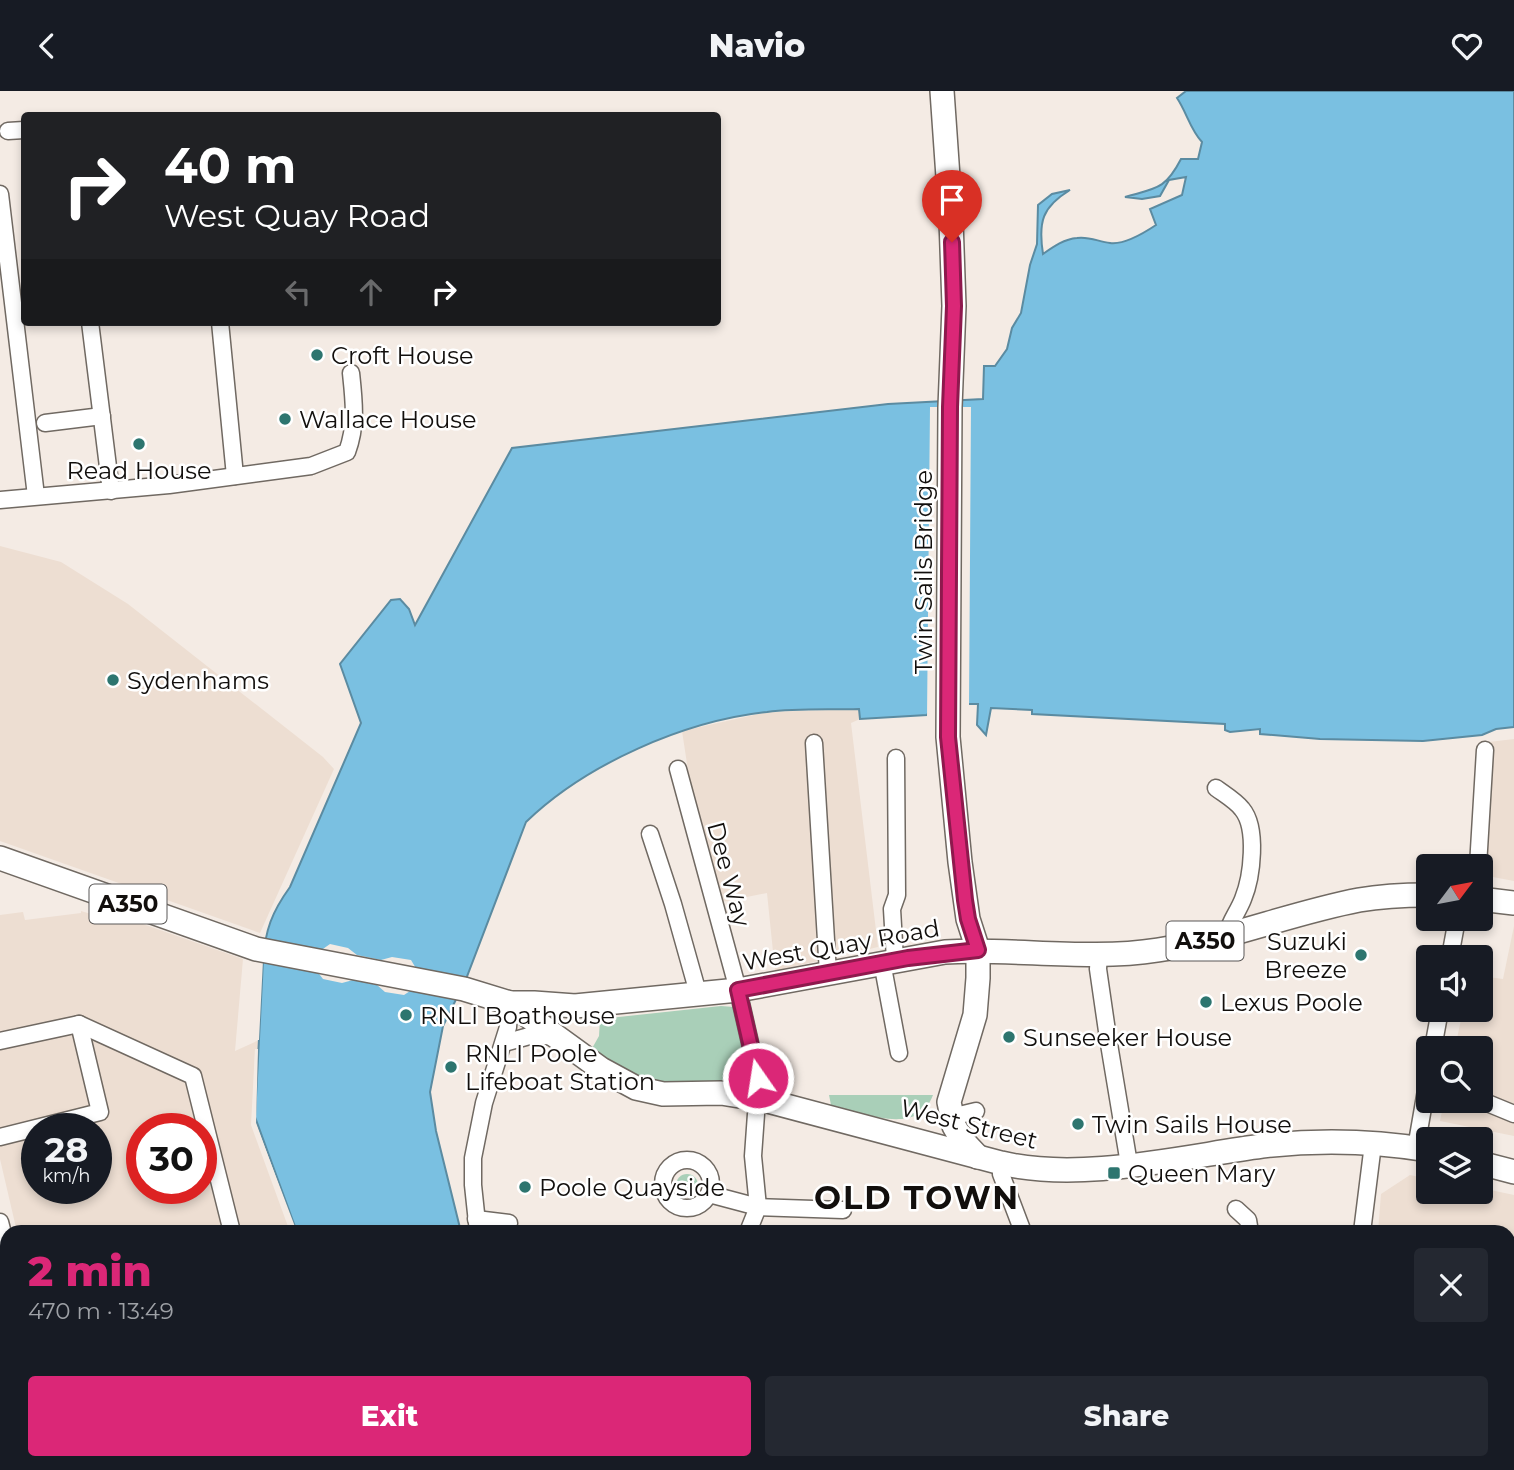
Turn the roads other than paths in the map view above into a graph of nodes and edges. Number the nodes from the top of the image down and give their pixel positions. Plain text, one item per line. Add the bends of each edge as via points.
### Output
1 (942, 91) edge
2 (0, 194) edge
3 (91, 326) edge
4 (220, 326) edge
5 (351, 373) dead end
6 (102, 416) junction
7 (45, 423) dead end
8 (235, 476) junction
9 (111, 491) junction
10 (36, 496) junction
11 (0, 500) edge
12 (814, 743) dead end
13 (1485, 751) dead end
14 (896, 758) dead end
15 (678, 769) dead end
16 (1216, 788) dead end
17 (649, 834) dead end
18 (1479, 854) edge
19 (0, 858) edge
20 (1416, 896) edge
21 (1493, 901) edge
22 (1514, 903) edge
23 (1227, 934) junction
24 (978, 950) junction
25 (1099, 954) junction
26 (889, 961) junction
27 (828, 973) junction
28 (738, 990) junction
29 (698, 993) junction
30 (510, 1003) junction
31 (568, 1006) junction
32 (79, 1024) junction
33 (558, 1037) junction
34 (0, 1041) edge
35 (504, 1043) junction
36 (899, 1053) dead end
37 (758, 1078) dead end
38 (1493, 1105) edge
39 (976, 1111) dead end
40 (756, 1114) dead end
41 (1514, 1114) edge
42 (951, 1117) junction
43 (0, 1137) edge
44 (1373, 1144) junction
45 (1416, 1148) edge
46 (978, 1157) junction
47 (1001, 1163) junction
48 (1129, 1164) junction
49 (1493, 1166) edge
50 (1514, 1172) edge
51 (709, 1194) dead end
52 (758, 1207) junction
53 (1236, 1209) dead end
54 (844, 1210) dead end
55 (509, 1223) dead end
56 (230, 1225) edge
57 (477, 1225) edge
58 (751, 1225) edge
59 (1020, 1225) edge
60 (1249, 1225) edge
61 (1363, 1225) edge

1 - 24 highway, Twin Sails Bridge via 954,306 948,737 965,900
2 - 10 street
3 - 6 street
4 - 8 street
5 - 8 street via 355,417 347,453 311,466
6 - 7 street
6 - 9 street
8 - 9 street
9 - 10 street
10 - 11 street
12 - 27 street
13 - 18 street
14 - 26 street via 897,895
15 - 28 street, Dee Way
16 - 23 street via 1242,809 1251,828 1251,867
17 - 29 street
19 - 30 highway, A350 via 256,949 464,989
20 - 23 highway, West Quay Road / A350 via 1359,900
21 - 22 highway
23 - 25 highway, West Quay Road / A350 via 1161,950
24 - 25 highway, West Quay Road / A350
24 - 26 highway, West Quay Road / A350
24 - 42 highway, Twin Sails Bridge via 975,1015 951,1091
25 - 48 street
26 - 27 highway, West Quay Road / A350
26 - 36 street
27 - 28 highway, West Quay Road / A350
28 - 29 highway, West Quay Road / A350
28 - 37 street, Dee Way
29 - 31 highway, West Quay Road / A350
30 - 31 highway, West Quay Road / A350
30 - 33 highway, West Street / A350
30 - 35 street
31 - 33 highway via 557,1021
32 - 34 street
32 - 43 street via 100,1112
32 - 56 street via 193,1076
33 - 35 street via 533,1035
33 - 46 highway, West Street / A350 via 636,1088 764,1100
35 - 57 street via 473,1158
38 - 41 street
39 - 42 street
40 - 52 street via 753,1156
42 - 46 highway via 962,1140
44 - 45 highway, West Street / A350
44 - 48 highway, West Street / A350 via 1289,1143
44 - 61 street
46 - 47 highway, West Street / A350
47 - 48 highway, West Street / A350 via 1053,1170
47 - 59 street via 1000,1174
49 - 50 highway
51 - 52 street
52 - 54 street
52 - 58 street
53 - 60 street
55 - 57 street

